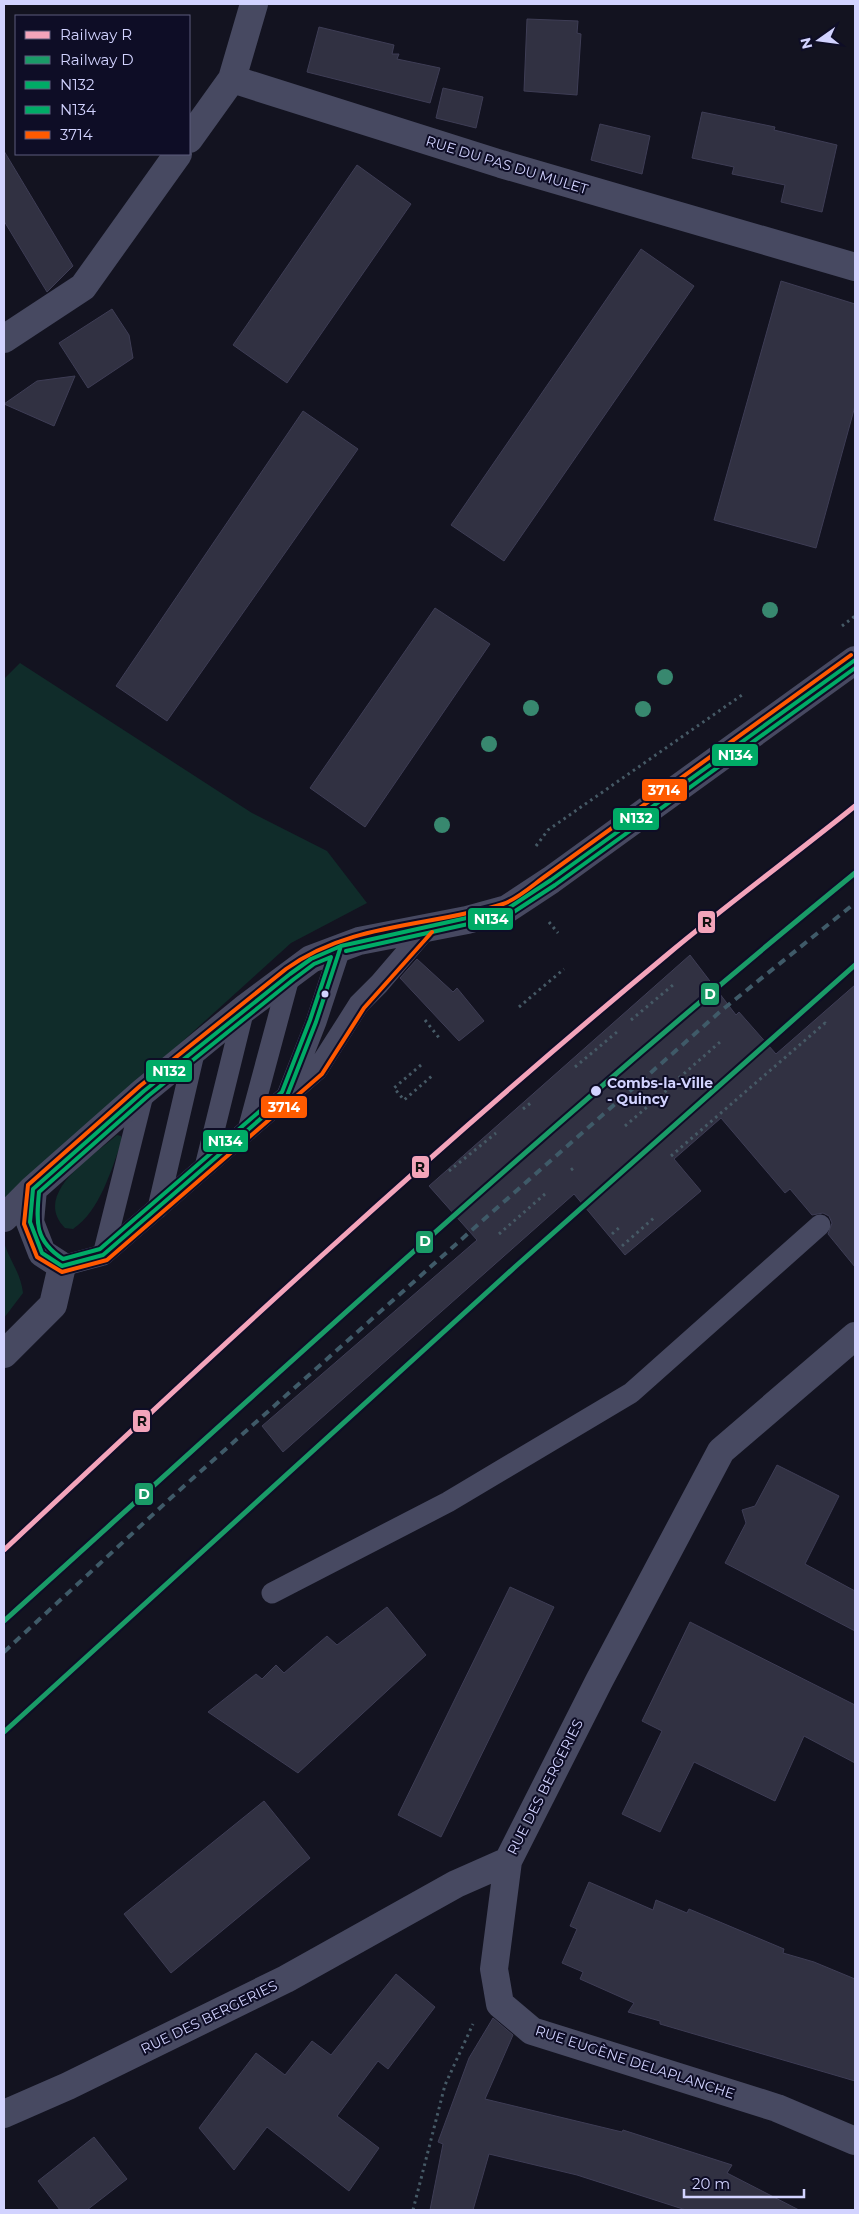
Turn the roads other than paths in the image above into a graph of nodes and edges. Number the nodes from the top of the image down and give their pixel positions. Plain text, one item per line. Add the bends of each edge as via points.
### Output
1 (254, 4) edge
2 (232, 79) junction
3 (190, 138) edge
4 (177, 155) edge
5 (855, 267) edge
6 (4, 339) edge
7 (855, 660) edge
8 (426, 928) junction
9 (341, 946) junction
10 (290, 974) junction
11 (244, 1009) junction
12 (195, 1049) junction
13 (144, 1091) junction
14 (287, 1096) junction
15 (248, 1130) junction
16 (205, 1167) junction
17 (33, 1189) junction
18 (158, 1208) junction
19 (4, 1218) edge
20 (820, 1224) dead end
21 (103, 1255) junction
22 (62, 1266) junction
23 (855, 1336) edge
24 (8, 1345) edge
25 (272, 1593) dead end
26 (508, 1861) junction
27 (4, 2114) edge
28 (855, 2142) edge

1 - 2 street
2 - 3 street
2 - 5 street, RUE DU PAS DU MULET via 501,164
4 - 6 street via 83,287
7 - 8 street via 507,909
8 - 9 street
8 - 14 lane via 359,1004 317,1070
9 - 10 street via 311,959
9 - 14 lane
10 - 11 street
10 - 15 lane
11 - 12 street
11 - 16 lane
12 - 13 street
12 - 18 lane
13 - 17 street
13 - 21 lane
14 - 15 lane
15 - 16 lane
16 - 18 lane
17 - 19 street
17 - 22 street via 30,1222 42,1253
18 - 21 lane
20 - 25 lane via 631,1393 448,1502
21 - 22 lane
22 - 24 street via 53,1305
23 - 26 street, RUE DES BERGERIES via 721,1451 598,1681
26 - 27 street, RUE DES BERGERIES via 456,1884 286,1979
26 - 28 street, RUE EUGÈNE DELAPLANCHE via 494,1969 500,2004 532,2031 777,2108

